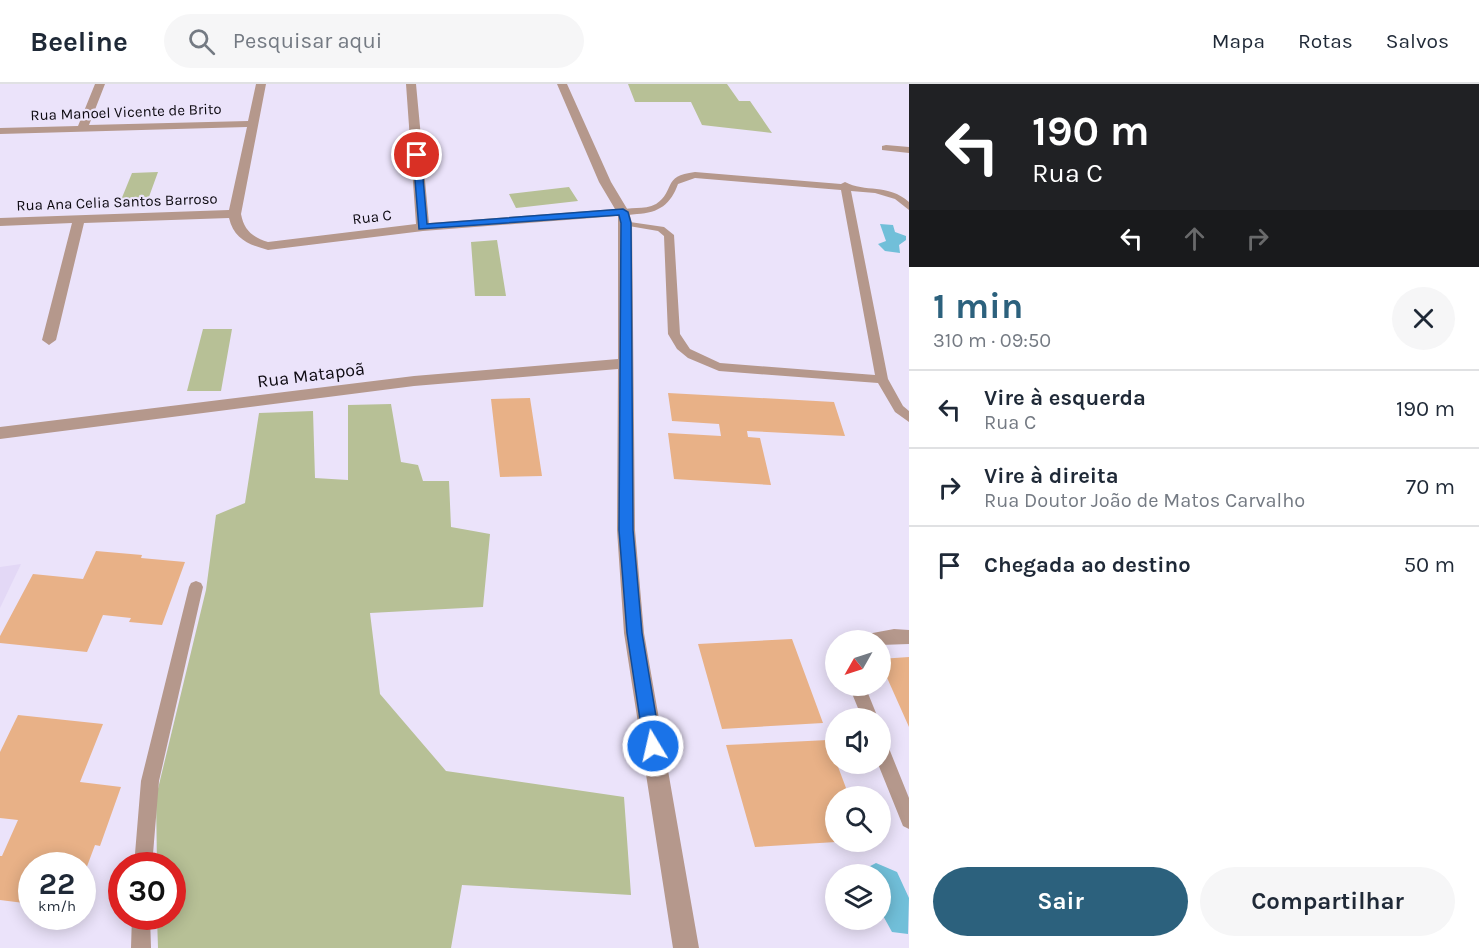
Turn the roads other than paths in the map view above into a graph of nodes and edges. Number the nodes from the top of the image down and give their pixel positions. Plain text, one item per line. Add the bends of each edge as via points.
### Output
1 (100, 84) edge
2 (261, 84) edge
3 (411, 84) edge
4 (562, 84) edge
5 (252, 124) junction
6 (0, 130) edge
7 (82, 130) junction
8 (886, 148) dead end
9 (909, 150) edge
10 (845, 185) junction
11 (909, 207) edge
12 (235, 214) junction
13 (625, 218) junction
14 (79, 219) junction
15 (0, 222) edge
16 (423, 227) junction
17 (49, 340) dead end
18 (627, 363) junction
19 (882, 379) junction
20 (909, 418) edge
21 (0, 433) edge
22 (196, 587) dead end
23 (891, 636) edge
24 (909, 637) edge
25 (891, 774) edge
26 (909, 820) edge
27 (144, 852) edge
28 (141, 930) edge
29 (141, 948) edge
30 (686, 948) edge

1 - 7 street
2 - 5 street
3 - 16 street
4 - 13 street
5 - 7 street, Rua Manoel Vicente de Brito
5 - 12 street
6 - 7 street, Rua Manoel Vicente de Brito
8 - 9 street
10 - 11 lane via 885,192
10 - 13 lane via 686,176 674,182 669,198 660,207
10 - 19 lane
12 - 14 street, Rua Ana Celia Santos Barroso
12 - 16 street, Rua C via 243,235 255,244 268,246
13 - 16 street, Rua C
13 - 18 street
13 - 19 lane via 662,229 669,235 674,334 688,353 719,367
14 - 15 street, Rua Ana Celia Santos Barroso
14 - 17 street
18 - 21 street, Rua Matapoã via 414,381
18 - 30 street via 626,530 634,633
19 - 20 lane via 899,410
22 - 27 lane via 150,781
23 - 24 lane
25 - 26 lane
28 - 29 lane

